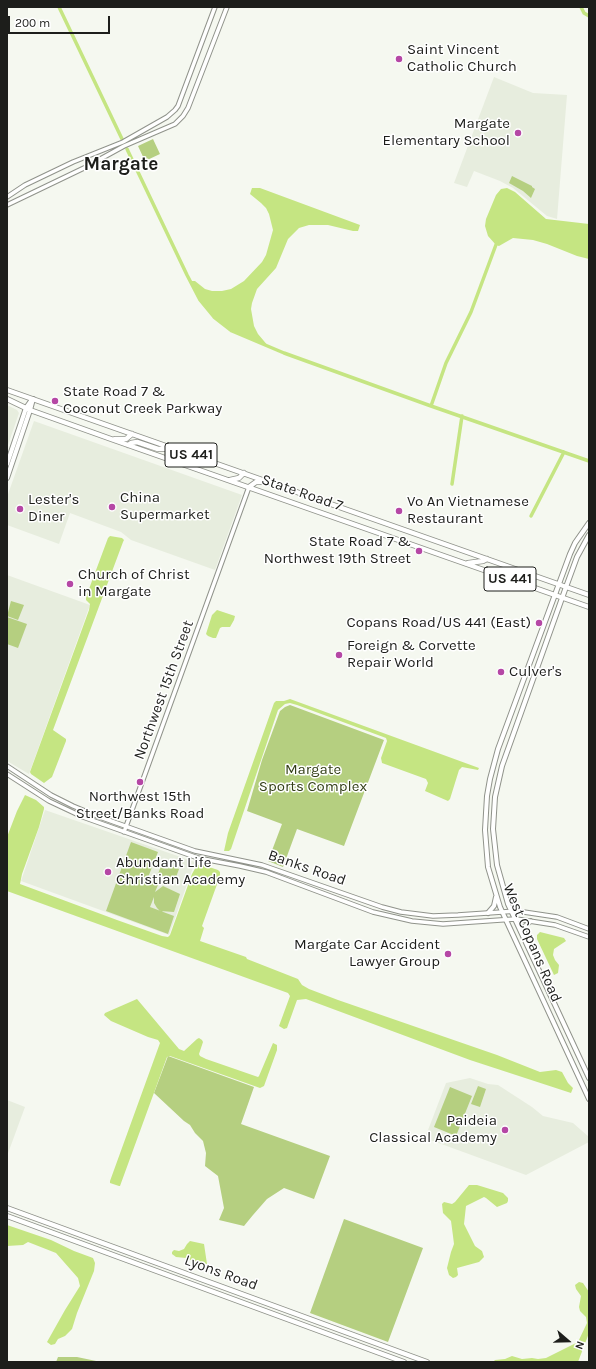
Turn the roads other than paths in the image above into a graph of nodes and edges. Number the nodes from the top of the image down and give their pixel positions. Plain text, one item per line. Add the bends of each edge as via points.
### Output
1 (215, 7) edge
2 (227, 7) edge
3 (7, 196) edge
4 (7, 205) edge
5 (7, 390) edge
6 (33, 399) junction
7 (7, 400) edge
8 (28, 409) junction
9 (132, 434) junction
10 (111, 439) junction
11 (128, 445) junction
12 (177, 450) junction
13 (7, 464) edge
14 (244, 474) junction
15 (7, 478) edge
16 (228, 480) junction
17 (267, 482) junction
18 (249, 487) junction
19 (589, 523) edge
20 (589, 535) edge
21 (486, 559) junction
22 (466, 563) junction
23 (559, 584) junction
24 (566, 587) junction
25 (555, 595) junction
26 (589, 595) edge
27 (562, 597) junction
28 (589, 607) edge
29 (7, 766) edge
30 (7, 774) edge
31 (126, 826) junction
32 (124, 832) junction
33 (496, 894) junction
34 (511, 911) junction
35 (502, 912) junction
36 (488, 913) junction
37 (515, 919) junction
38 (506, 920) junction
39 (532, 921) junction
40 (589, 929) edge
41 (589, 936) edge
42 (524, 938) junction
43 (589, 1078) edge
44 (589, 1099) edge
45 (7, 1208) edge
46 (7, 1216) edge
47 (404, 1362) edge
48 (427, 1362) edge

1 - 3 street via 175,110 129,139 32,181
2 - 4 street via 188,108 175,124 124,146
5 - 6 main road, State Road 7 / US 441
6 - 8 main road
6 - 9 main road, State Road 7 / US 441
7 - 8 main road, State Road 7 / US 441
8 - 10 main road, State Road 7 / US 441
8 - 13 main road
8 - 15 main road
9 - 10 main road via 126,439
9 - 12 main road, State Road 7 / US 441
10 - 11 main road, State Road 7 / US 441
11 - 12 main road via 138,442 158,449
11 - 16 main road, State Road 7 / US 441
12 - 14 main road, State Road 7 / US 441
14 - 16 main road
14 - 17 main road, State Road 7 / US 441
16 - 18 main road, State Road 7 / US 441
17 - 18 main road via 256,482
17 - 21 main road, State Road 7 / US 441
18 - 22 main road, State Road 7 / US 441
18 - 31 street, Northwest 15th Street
19 - 23 main road, West Copans Road via 572,549
20 - 24 main road, West Copans Road via 577,557
21 - 22 main road
21 - 23 main road, State Road 7 / US 441
22 - 25 main road, State Road 7 / US 441
23 - 24 main road, State Road 7 / US 441
23 - 25 main road, West Copans Road
24 - 26 main road, State Road 7 / US 441
24 - 27 main road, West Copans Road
25 - 27 main road, State Road 7 / US 441
25 - 33 main road, West Copans Road via 498,749 490,779 485,830 488,867
27 - 28 main road, State Road 7 / US 441
27 - 34 main road, West Copans Road via 502,766 495,797 495,849
29 - 31 street, Banks Road via 62,801
30 - 32 street, Banks Road via 71,813
31 - 32 street, Northwest 15th Street
31 - 36 street, Banks Road via 195,851 262,865 395,911 433,916
32 - 38 street, Banks Road via 198,858 266,872 393,917 443,924
33 - 35 main road, West Copans Road
33 - 36 main road via 494,906
34 - 35 street, Banks Road
34 - 37 main road, West Copans Road
34 - 40 street, Banks Road via 557,917
35 - 36 street, Banks Road
35 - 38 main road, West Copans Road
37 - 38 street, Banks Road
37 - 39 street, Banks Road
37 - 42 main road, West Copans Road
38 - 44 main road, West Copans Road
39 - 41 street, Banks Road
39 - 42 street via 525,926
42 - 43 main road, West Copans Road
45 - 48 main road, Lyons Road
46 - 47 main road, Lyons Road

